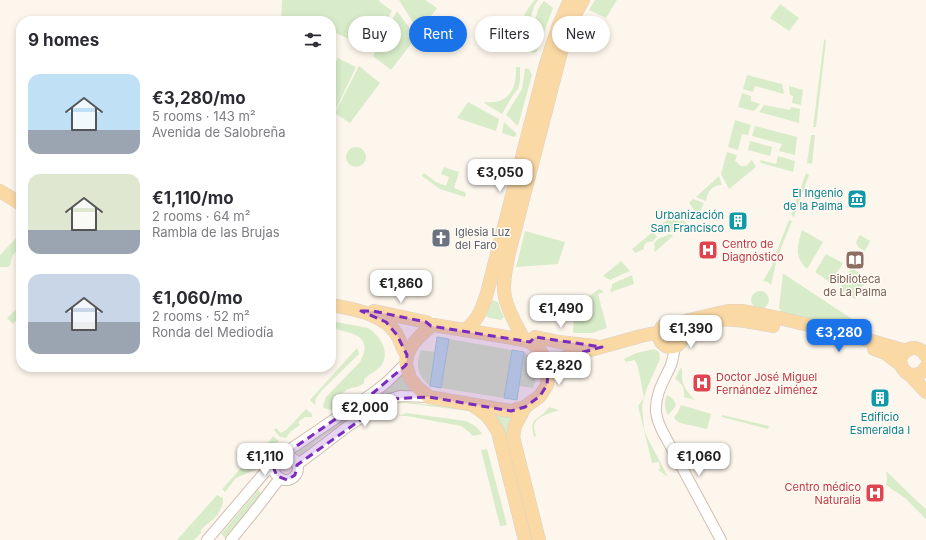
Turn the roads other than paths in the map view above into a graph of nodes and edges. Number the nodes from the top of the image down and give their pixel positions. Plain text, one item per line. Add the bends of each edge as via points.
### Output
1 (570, 0) edge
2 (583, 0) edge
3 (0, 191) edge
4 (16, 201) edge
5 (336, 306) edge
6 (361, 311) junction
7 (431, 326) junction
8 (680, 329) junction
9 (465, 330) junction
10 (660, 332) junction
11 (527, 341) junction
12 (675, 346) junction
13 (602, 348) junction
14 (906, 351) junction
15 (926, 356) edge
16 (406, 360) junction
17 (901, 365) junction
18 (926, 370) edge
19 (548, 372) junction
20 (910, 374) junction
21 (926, 392) edge
22 (429, 397) junction
23 (471, 404) junction
24 (526, 407) junction
25 (285, 456) junction
26 (297, 465) junction
27 (274, 466) junction
28 (280, 478) junction
29 (207, 540) edge
30 (231, 540) edge
31 (525, 540) edge
32 (539, 540) edge
33 (721, 540) edge

1 - 9 main road via 546,64 481,311
2 - 11 main road via 561,52 504,279 504,296 509,312
3 - 4 main road
5 - 6 main road
6 - 7 main road via 374,311 426,322
6 - 16 main road via 386,322 397,335
7 - 9 main road
7 - 16 main road via 413,344
8 - 10 main road via 673,323 666,324
8 - 12 main road via 683,338
8 - 14 main road via 689,320 730,311 743,311 851,335
8 - 17 main road via 726,320 750,322 885,352
9 - 11 main road
10 - 12 main road via 663,343
10 - 13 main road
11 - 13 main road via 535,337
11 - 19 main road via 539,349
12 - 33 street via 660,387 656,413 664,436
13 - 19 main road via 565,357
14 - 15 main road via 916,349
14 - 17 main road via 901,357
16 - 22 main road via 410,378
16 - 25 street via 387,382 292,448
17 - 20 main road via 903,370
18 - 20 main road
19 - 24 main road via 547,385 540,396
20 - 21 main road
22 - 23 main road
22 - 26 street via 400,396 390,399 347,426
23 - 24 main road via 511,411
23 - 31 main road via 492,420 498,432
24 - 32 main road via 515,426 513,437
25 - 26 street via 292,458
25 - 27 street via 278,459
26 - 28 street via 297,472 293,477 287,480
27 - 28 street via 275,473
27 - 29 street via 265,472
28 - 30 street

